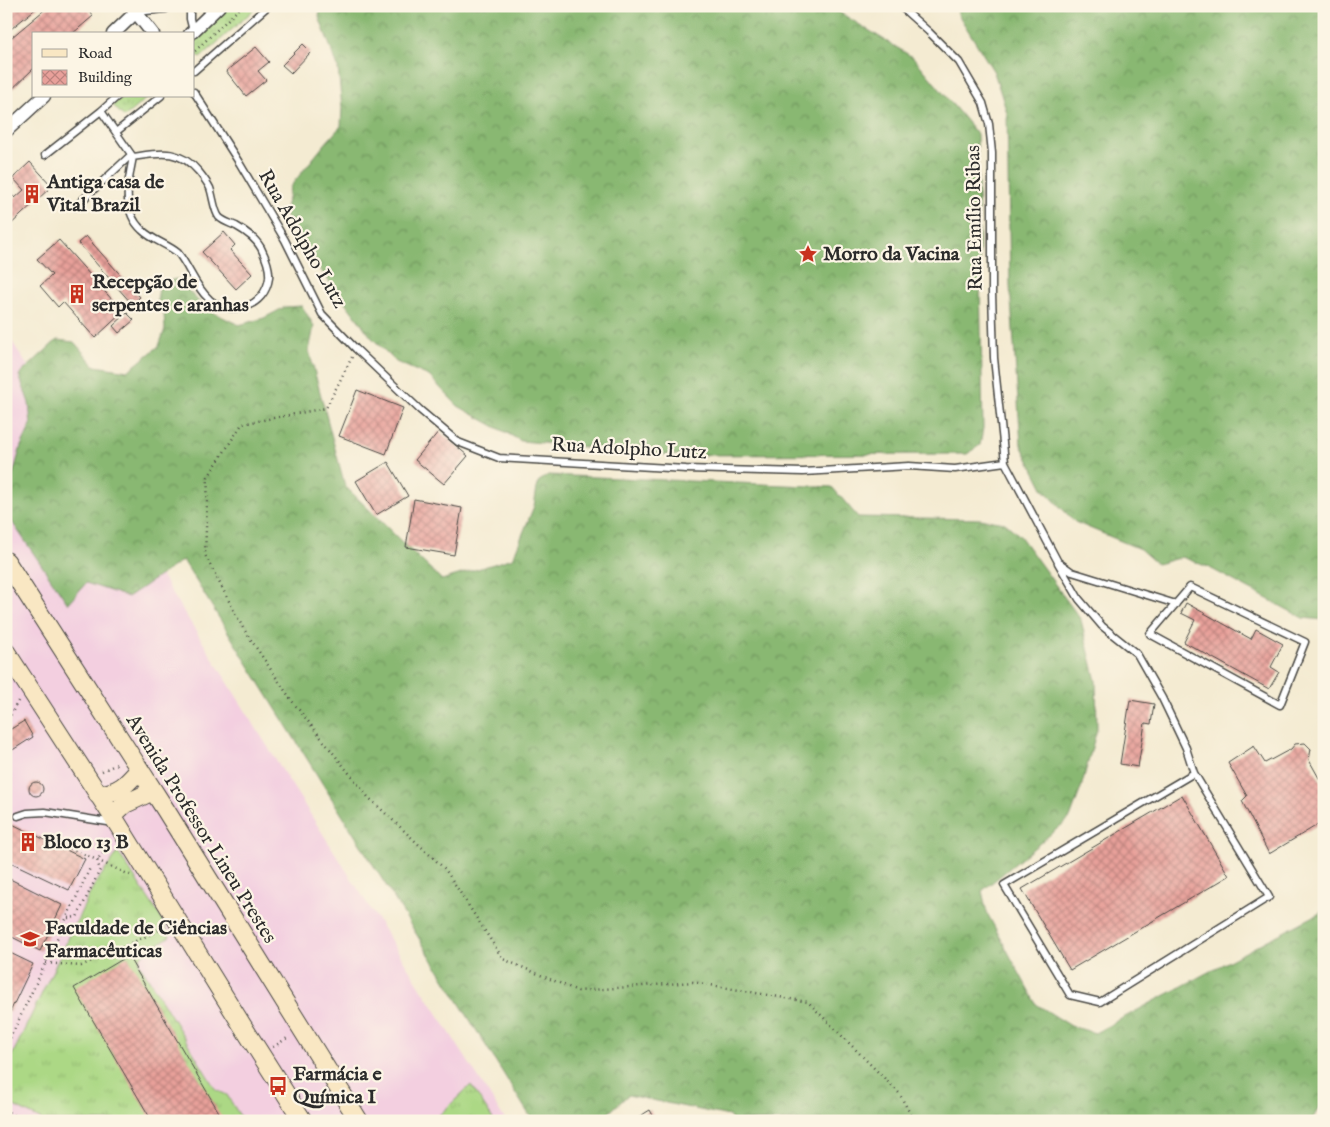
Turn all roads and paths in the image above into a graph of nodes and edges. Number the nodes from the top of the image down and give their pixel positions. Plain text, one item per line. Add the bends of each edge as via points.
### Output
1 (190, 6) edge
2 (219, 6) edge
3 (242, 6) edge
4 (268, 6) edge
5 (900, 6) edge
6 (166, 8) dead end
7 (134, 9) edge
8 (115, 32) edge
9 (151, 32) edge
10 (191, 32) edge
11 (195, 51) edge
12 (195, 70) edge
13 (195, 94) edge
14 (42, 98) edge
15 (116, 98) edge
16 (159, 98) edge
17 (101, 111) junction
18 (6, 131) edge
19 (116, 132) junction
20 (46, 155) dead end
21 (132, 156) junction
22 (76, 208) dead end
23 (356, 349) junction
24 (1005, 462) junction
25 (6, 561) edge
26 (1058, 562) junction
27 (1176, 604) junction
28 (8, 662) edge
29 (27, 684) junction
30 (6, 724) edge
31 (135, 764) junction
32 (1194, 773) junction
33 (87, 778) junction
34 (153, 791) junction
35 (98, 795) junction
36 (18, 816) dead end
37 (117, 823) junction
38 (70, 848) dead end
39 (97, 860) junction
40 (91, 866) dead end
41 (132, 876) dead end
42 (67, 918) junction
43 (178, 922) junction
44 (46, 963) junction
45 (302, 1029) junction
46 (6, 1047) edge
47 (260, 1054) junction
48 (6, 1116) edge
49 (27, 1121) edge
50 (303, 1121) edge
51 (359, 1121) edge
52 (914, 1121) edge

1 - 10 lane
2 - 10 street
3 - 11 path
4 - 12 lane
5 - 24 lane, Rua Emílio Ribas via 958,62 983,103 989,124 994,358
6 - 7 lane
7 - 8 street
7 - 9 street
13 - 23 lane, Rua Adolpho Lutz via 285,240 322,314
14 - 18 street
15 - 17 lane
16 - 19 lane
17 - 19 lane
17 - 20 lane
19 - 21 lane
21 - 21 lane via 165,153 182,157 193,165 209,185 219,216 252,236 261,248 269,277 257,301 233,309 221,306 194,282 178,252 141,230 131,216 128,200
21 - 22 lane
23 - 24 lane, Rua Adolpho Lutz via 458,442 499,458 803,472 909,466 955,469
23 - 52 path via 326,408 242,424 208,477 206,555 243,628 292,701 368,797 445,869 502,959 578,991 692,982 808,1002 899,1093
24 - 26 lane
25 - 31 main road, Avenida Professor Lineu Prestes
26 - 27 lane via 1072,572
26 - 32 lane via 1078,599 1102,626 1137,654 1186,748
27 - 27 lane via 1150,634 1280,705 1305,642 1190,587
28 - 29 main road
29 - 30 path
29 - 33 main road
31 - 33 path
31 - 34 main road, Avenida Professor Lineu Prestes
31 - 35 main road via 123,788
32 - 32 lane via 1004,885 1070,994 1100,1002 1270,897
33 - 35 main road
34 - 37 main road via 124,804
34 - 45 main road, Avenida Professor Lineu Prestes
35 - 37 main road
36 - 37 lane via 45,812
37 - 39 path
37 - 43 main road
38 - 39 path
39 - 41 path
39 - 42 path via 100,870 77,917
40 - 42 path
42 - 44 path
43 - 44 path via 82,966
43 - 47 main road
44 - 46 path
45 - 47 path
45 - 51 main road, Avenida Professor Lineu Prestes
47 - 50 main road
48 - 49 path via 8,1112

